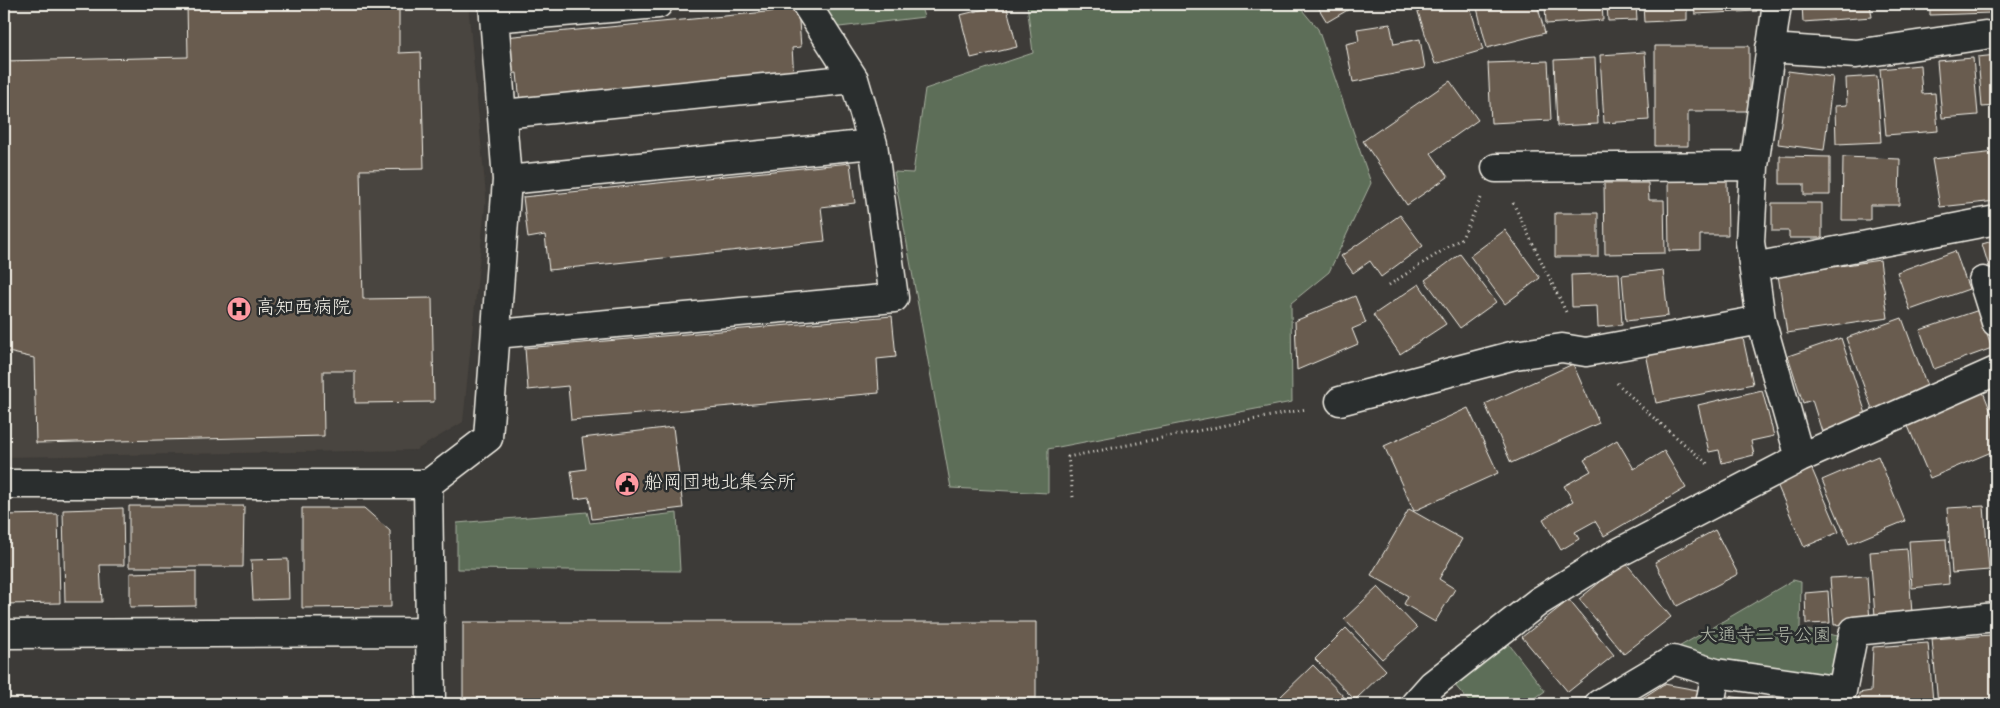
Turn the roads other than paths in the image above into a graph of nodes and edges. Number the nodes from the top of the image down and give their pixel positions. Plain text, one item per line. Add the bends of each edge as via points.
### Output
1 (658, 4) edge
2 (806, 4) edge
3 (1777, 4) edge
4 (493, 11) edge
5 (1985, 35) dead end
6 (1770, 48) junction
7 (854, 79) junction
8 (502, 114) junction
9 (873, 144) junction
10 (1754, 166) junction
11 (1496, 168) road end
12 (507, 180) junction
13 (1996, 220) edge
14 (1754, 267) junction
15 (1984, 281) dead end
16 (1761, 320) junction
17 (1996, 322) edge
18 (496, 334) junction
19 (1996, 371) edge
20 (1340, 401) road end
21 (1800, 458) junction
22 (4, 484) edge
23 (428, 484) junction
24 (1996, 617) edge
25 (430, 632) junction
26 (4, 634) edge
27 (1716, 673) junction
28 (431, 704) edge
29 (1415, 704) edge
30 (1599, 704) edge
31 (1710, 704) edge

1 - 4 street
2 - 7 street
3 - 6 street
4 - 8 street
5 - 6 street via 1856,54
6 - 10 street
7 - 8 street
7 - 9 street
8 - 12 street
9 - 12 street
9 - 18 street via 894,298
10 - 11 street
10 - 14 street via 1750,242
12 - 18 street
13 - 14 street
14 - 16 street
15 - 17 street
16 - 20 street via 1586,352 1562,348 1515,355
16 - 21 street
18 - 23 street via 488,438
19 - 21 street
21 - 29 street via 1614,555 1538,602 1432,684
22 - 23 street
23 - 25 street
24 - 27 street via 1854,631 1842,691
25 - 26 street
25 - 28 street
27 - 30 street via 1674,660
27 - 31 street

